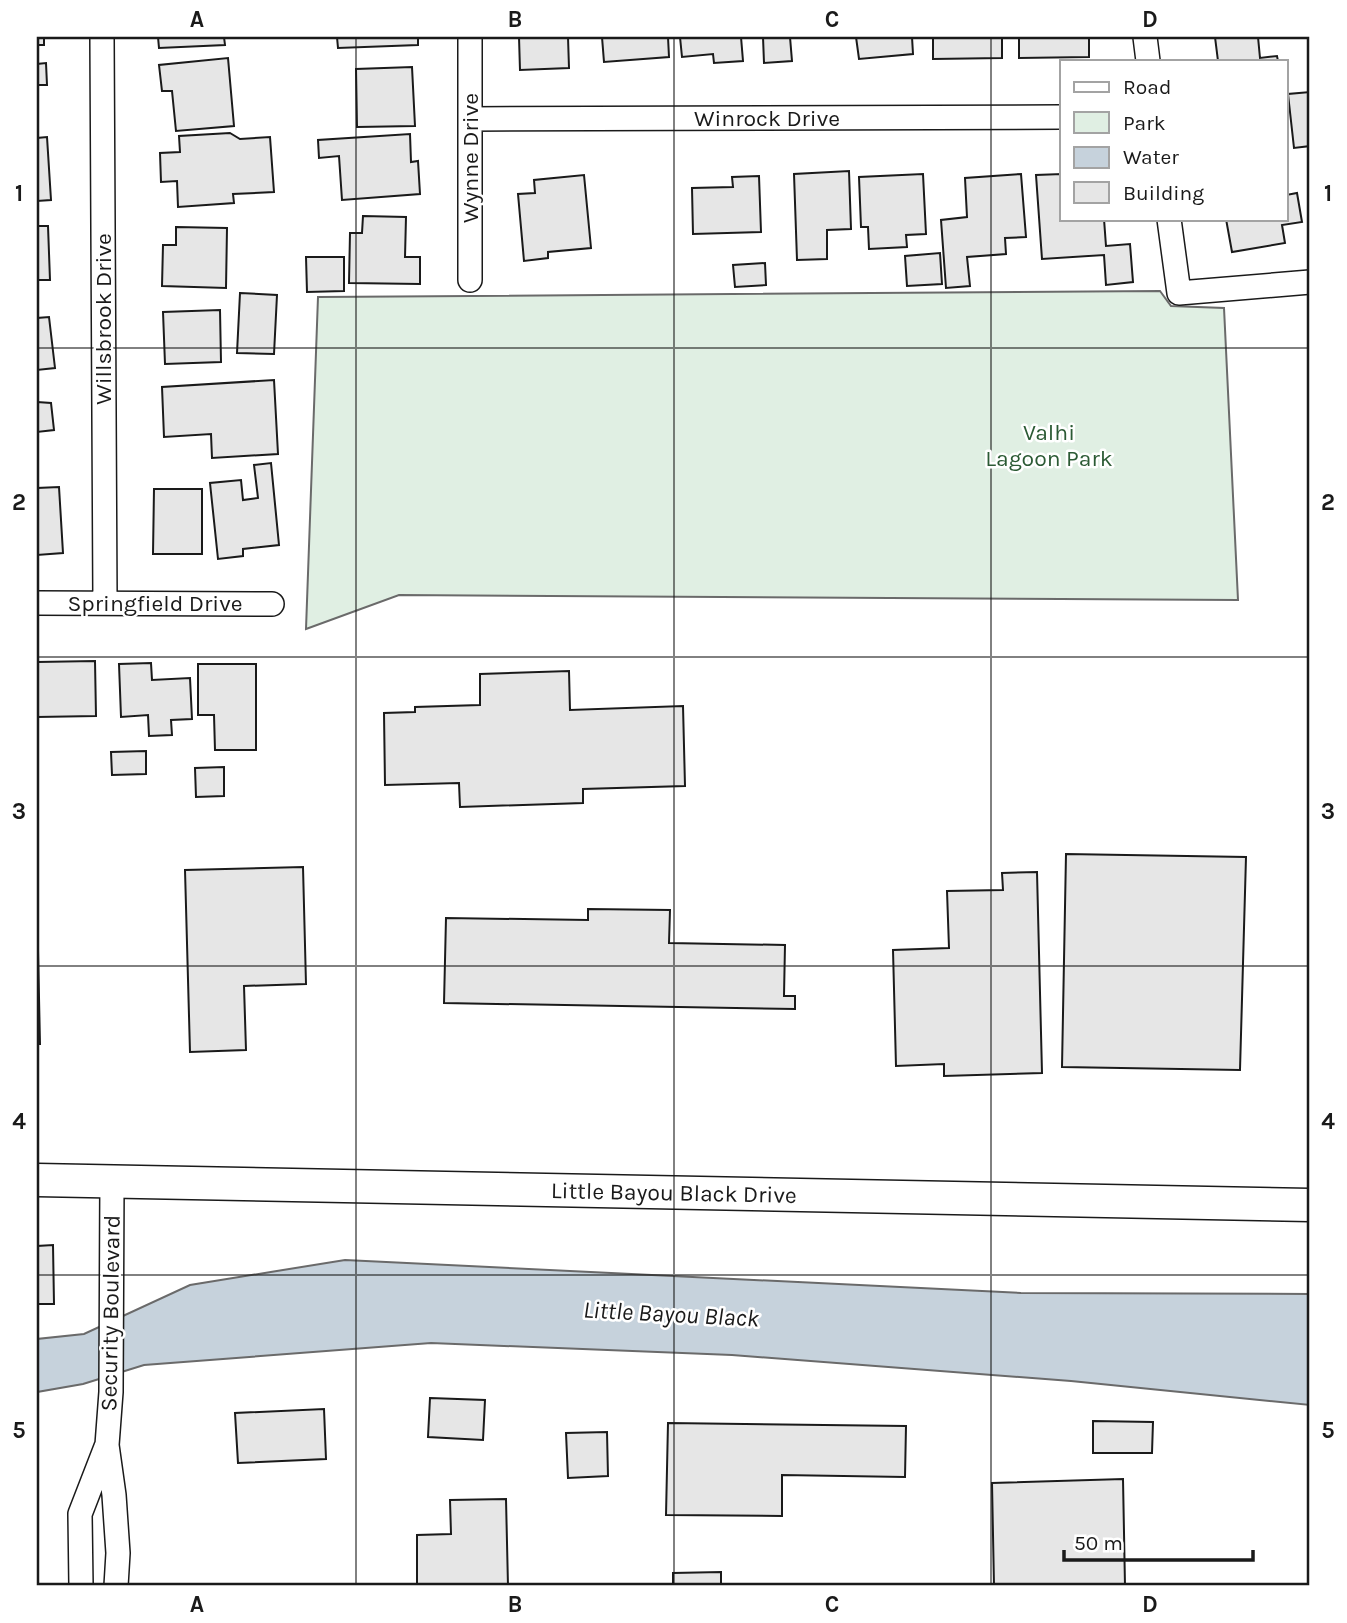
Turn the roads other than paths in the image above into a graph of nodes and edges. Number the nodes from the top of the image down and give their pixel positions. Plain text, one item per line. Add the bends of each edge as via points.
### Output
1 (102, 37) edge
2 (470, 37) edge
3 (1145, 37) edge
4 (1148, 60) edge
5 (1060, 117) edge
6 (471, 119) junction
7 (1169, 220) edge
8 (470, 280) dead end
9 (1310, 282) edge
10 (105, 601) junction
11 (37, 603) edge
12 (272, 604) dead end
13 (37, 1180) edge
14 (112, 1181) junction
15 (1310, 1205) edge
16 (107, 1445) junction
17 (81, 1586) edge
18 (116, 1586) edge

1 - 10 street, Willsbrook Drive
2 - 6 street, Wynne Drive
3 - 4 street
5 - 6 street, Winrock Drive
6 - 8 street, Wynne Drive
7 - 9 street via 1180,293
10 - 11 street, Springfield Drive
10 - 12 street, Springfield Drive
13 - 14 main road, Little Bayou Black Drive
14 - 15 main road, Little Bayou Black Drive
14 - 16 street, Security Boulevard
16 - 17 street, Security Boulevard via 80,1514
16 - 18 street, Security Boulevard via 118,1553

